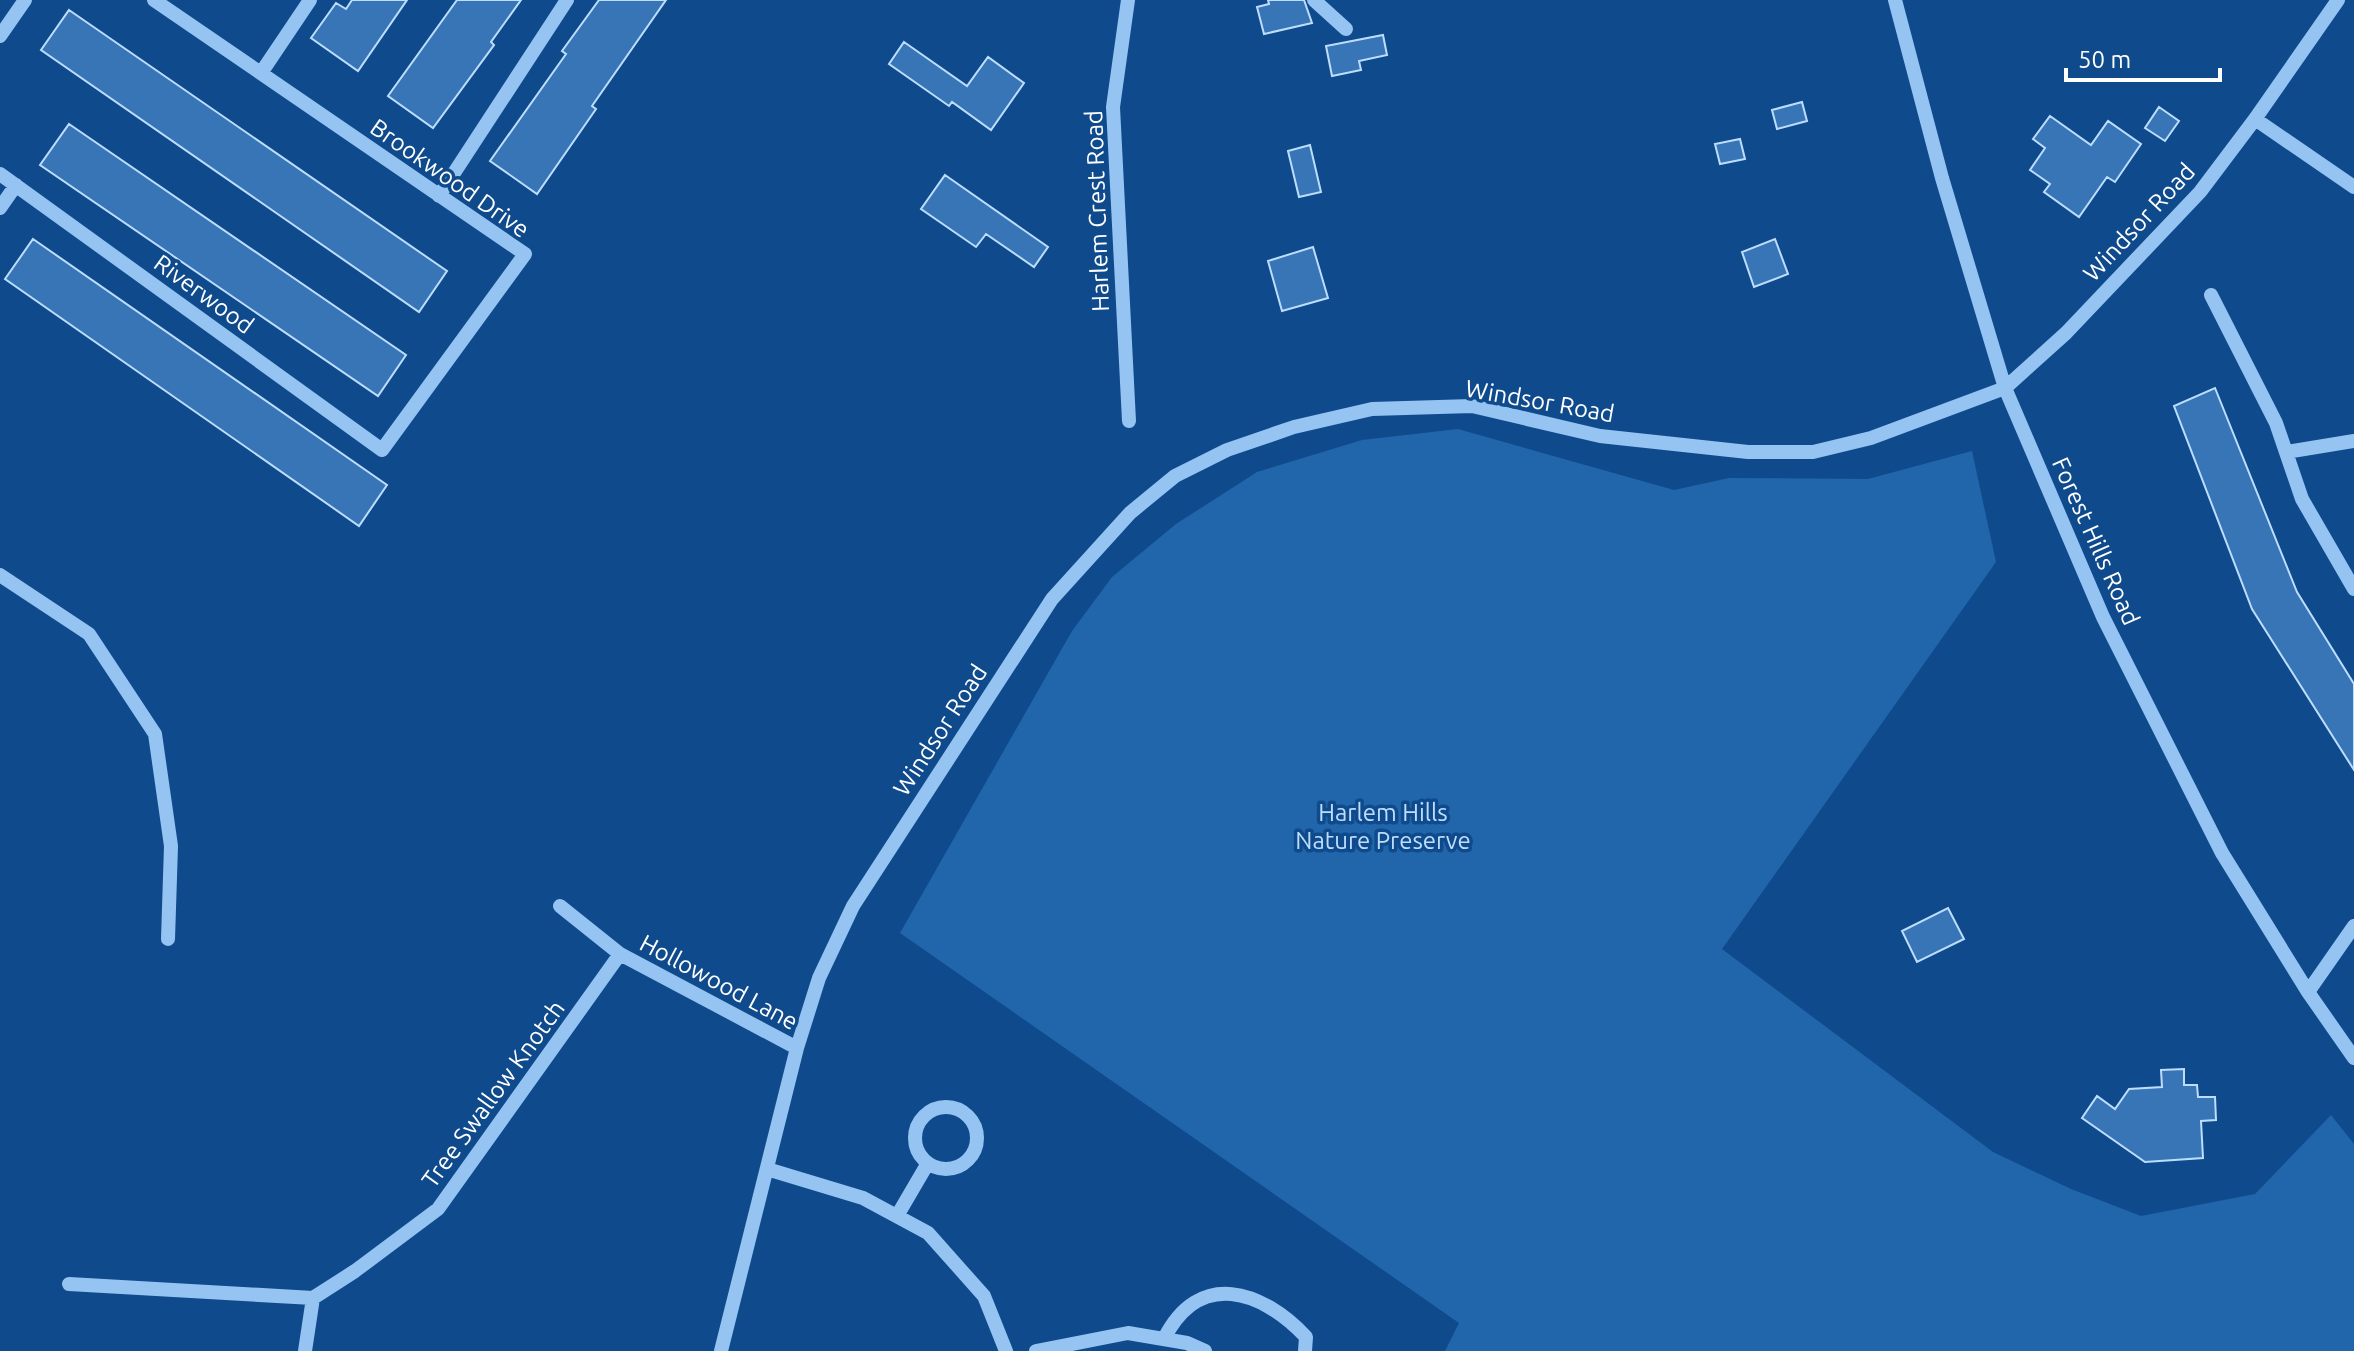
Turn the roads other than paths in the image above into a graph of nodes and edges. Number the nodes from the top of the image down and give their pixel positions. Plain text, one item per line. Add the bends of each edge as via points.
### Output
1 (25, 0) edge
2 (154, 0) edge
3 (310, 0) edge
4 (567, 0) edge
5 (1128, 0) edge
6 (1314, 0) edge
7 (1895, 0) edge
8 (2338, 0) edge
9 (1346, 29) dead end
10 (0, 36) edge
11 (261, 73) junction
12 (2255, 119) junction
13 (0, 174) edge
14 (16, 185) junction
15 (2354, 187) edge
16 (439, 196) junction
17 (0, 208) edge
18 (2211, 295) dead end
19 (2005, 388) junction
20 (1129, 421) dead end
21 (2354, 441) edge
22 (382, 450) joint
23 (2286, 452) junction
24 (0, 575) edge
25 (2354, 589) edge
26 (560, 906) dead end
27 (2354, 926) edge
28 (168, 939) dead end
29 (620, 954) junction
30 (2308, 992) junction
31 (797, 1048) junction
32 (2354, 1058) edge
33 (928, 1163) junction
34 (767, 1169) junction
35 (897, 1216) junction
36 (69, 1284) dead end
37 (313, 1298) junction
38 (1164, 1339) junction
39 (305, 1351) edge
40 (721, 1351) edge
41 (1006, 1351) edge
42 (1036, 1351) edge
43 (1205, 1351) edge
44 (1305, 1351) edge

1 - 10 street
2 - 11 street, Brookwood Drive
3 - 11 street
4 - 16 street
5 - 20 street, Harlem Crest Road via 1113,107
6 - 9 street
7 - 19 street, Forest Hills Road
8 - 12 street, Windsor Road
11 - 16 street, Brookwood Drive
12 - 15 street
12 - 19 street, Windsor Road via 2172,223
13 - 14 street, Riverwood
14 - 17 street
14 - 22 street, Riverwood
16 - 22 street, Brookwood Drive via 525,254
18 - 23 street
19 - 30 street, Forest Hills Road via 2103,617 2222,853
19 - 31 street, Windsor Road via 1871,438 1813,452 1748,452 1600,436 1472,406 1372,409 1294,427 1227,450 1175,476 1130,513 1052,599 853,906 819,978
21 - 23 street
23 - 25 street via 2302,499
24 - 28 street via 89,634 155,734 171,846
26 - 29 street, Hollowood Lane
27 - 30 street
29 - 31 street, Hollowood Lane
29 - 37 street, Tree Swallow Knotch via 438,1209
30 - 32 street, Forest Hills Road
31 - 34 street, Windsor Road
33 - 33 street via 916,1146 919,1121 941,1107 964,1112 978,1139 971,1157 949,1169
33 - 35 street
34 - 35 street via 863,1198
34 - 40 street, Windsor Road
35 - 41 street via 928,1233 984,1296
36 - 37 street
37 - 39 street
38 - 42 street via 1128,1333
38 - 43 street
38 - 44 street via 1182,1312 1220,1292 1248,1296 1288,1318 1306,1337

